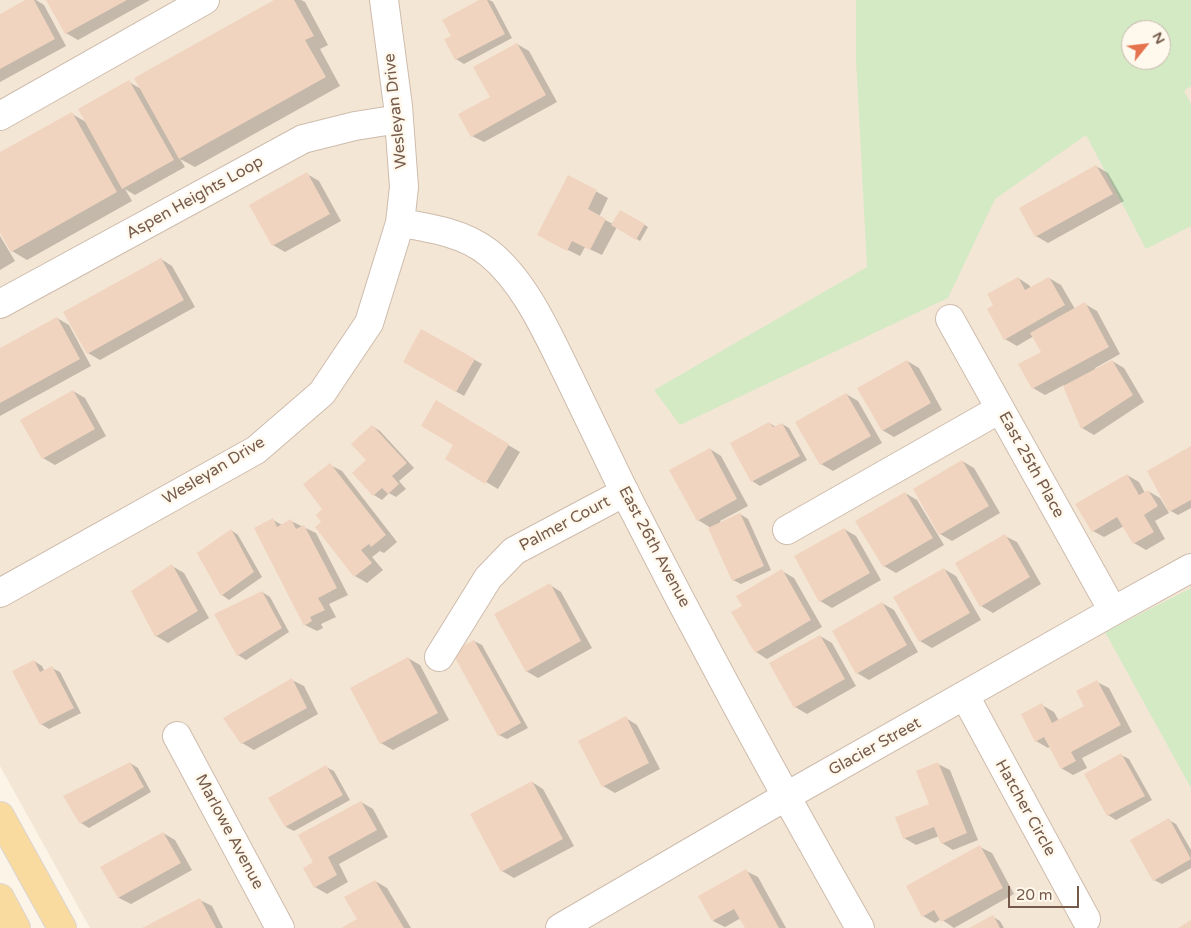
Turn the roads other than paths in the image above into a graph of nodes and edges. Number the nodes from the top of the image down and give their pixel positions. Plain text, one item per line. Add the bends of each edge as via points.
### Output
1 (204, 0) edge
2 (384, 0) edge
3 (0, 116) edge
4 (399, 120) junction
5 (400, 223) junction
6 (0, 304) edge
7 (950, 320) dead end
8 (1000, 409) junction
9 (625, 492) junction
10 (787, 530) dead end
11 (1191, 568) edge
12 (0, 593) edge
13 (1113, 611) junction
14 (438, 657) dead end
15 (964, 696) junction
16 (178, 736) dead end
17 (785, 797) junction
18 (0, 816) edge
19 (0, 898) edge
20 (1086, 920) dead end
21 (16, 928) edge
22 (62, 928) edge
23 (280, 928) edge
24 (560, 928) edge
25 (860, 928) edge

1 - 3 street
2 - 4 street, Wesleyan Drive
4 - 5 street, Wesleyan Drive via 404,187
4 - 6 street, Aspen Heights Loop via 354,126 303,139
5 - 9 street, East 26th Avenue via 465,238 490,254 516,282 540,318
5 - 12 street, Wesleyan Drive via 369,323 322,393 256,450
7 - 8 street, East 25th Place
8 - 10 street
8 - 13 street, East 25th Place
9 - 14 street, Palmer Court via 514,551 488,578
9 - 17 street, East 26th Avenue
11 - 13 street, Glacier Street
13 - 15 street, Glacier Street
15 - 17 street, Glacier Street
15 - 20 street, Hatcher Circle
16 - 23 street, Marlowe Avenue
17 - 24 street, Glacier Street
17 - 25 street, East 26th Avenue
18 - 22 main road
19 - 21 main road

